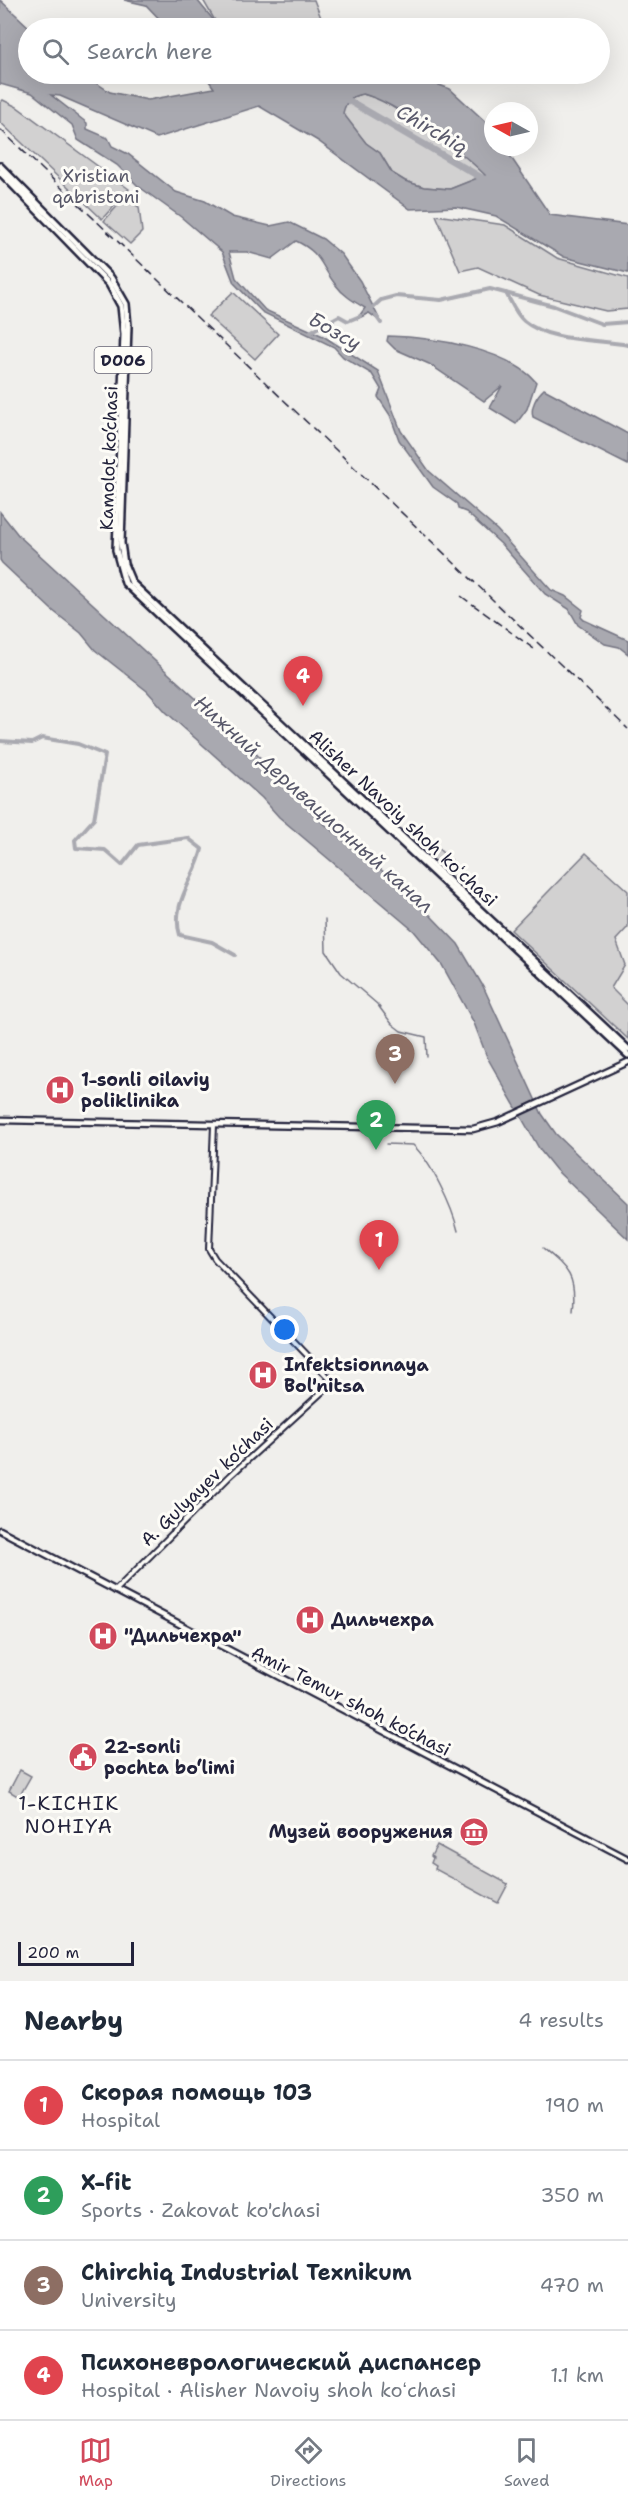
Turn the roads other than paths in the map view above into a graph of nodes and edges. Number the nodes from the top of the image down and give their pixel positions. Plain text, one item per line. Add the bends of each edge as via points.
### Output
1 (0, 166) edge
2 (0, 172) edge
3 (122, 445) junction
4 (132, 583) joint
5 (237, 686) junction
6 (500, 932) junction
7 (628, 1049) edge
8 (628, 1055) edge
9 (628, 1062) edge
10 (0, 1120) edge
11 (214, 1125) junction
12 (0, 1530) edge
13 (115, 1591) junction
14 (628, 1859) edge

1 - 3 main road, Kamolot ko‘chasi / D006 via 108,274 124,298 128,326
2 - 3 main road, D006 via 100,273 120,302 124,324
3 - 4 main road, Kamolot ko‘chasi / D006 via 122,552
3 - 5 main road, Alisher Navoiy shoh koʻchasi / D006 via 116,550 121,575 132,591
4 - 5 main road, Alisher Navoiy shoh koʻchasi / D006
5 - 6 main road, Alisher Navoiy shoh koʻchasi / D006
6 - 7 main road, Alisher Navoiy shoh koʻchasi / D006
6 - 8 main road, Alisher Navoiy shoh koʻchasi / D006
9 - 11 main road via 486,1127 459,1130
10 - 11 main road
11 - 13 street, A. Gulyayev ko‘chasi via 209,1249 333,1382 230,1476
12 - 13 main road, Amir Temur shoh ko‘chasi
13 - 14 main road, Amir Temur shoh ko‘chasi

